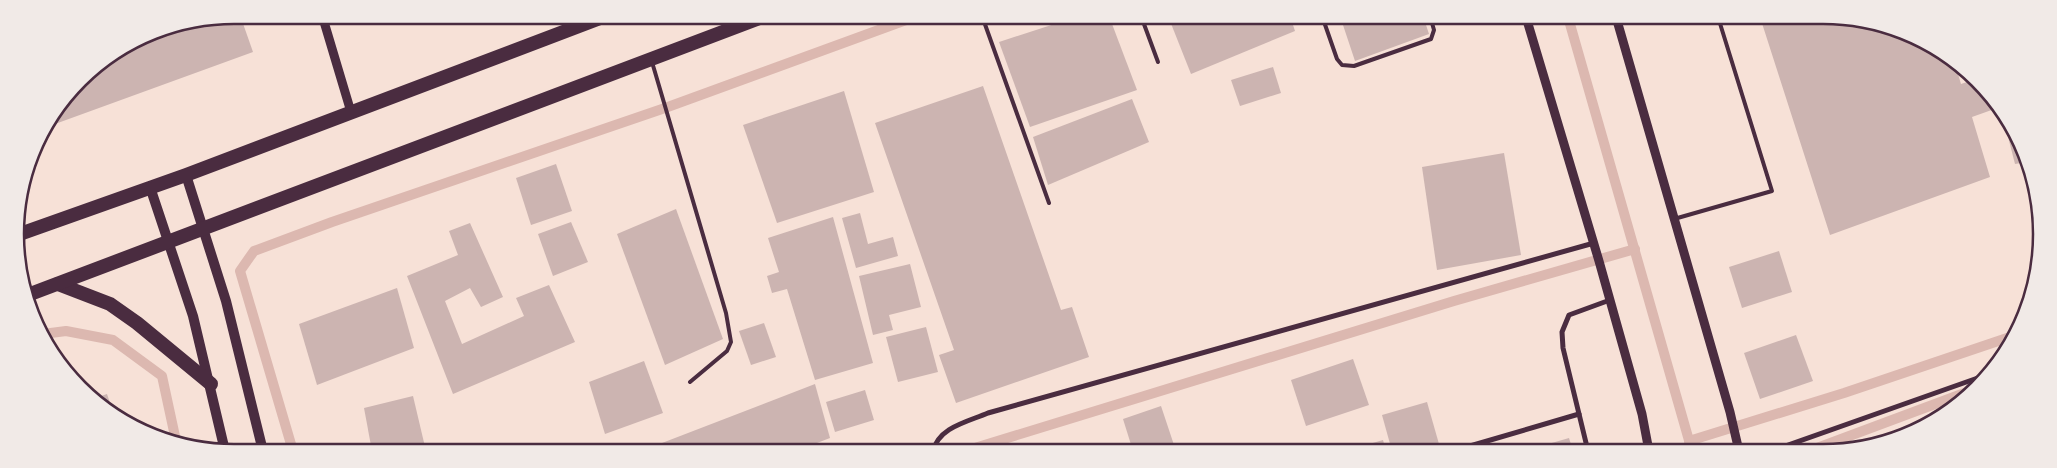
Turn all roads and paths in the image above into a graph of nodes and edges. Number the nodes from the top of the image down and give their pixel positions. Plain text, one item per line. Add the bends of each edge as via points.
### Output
1 (325, 24) edge
2 (587, 24) edge
3 (744, 24) edge
4 (985, 24) edge
5 (1144, 24) edge
6 (1325, 24) edge
7 (1432, 24) edge
8 (1528, 24) edge
9 (1618, 24) edge
10 (1720, 24) edge
11 (651, 59) junction
12 (1158, 62) dead end
13 (351, 112) junction
14 (186, 175) junction
15 (150, 188) junction
16 (1049, 203) dead end
17 (1674, 219) junction
18 (203, 230) junction
19 (24, 233) edge
20 (167, 242) junction
21 (1594, 243) junction
22 (58, 284) junction
23 (33, 294) edge
24 (1610, 300) junction
25 (1976, 379) edge
26 (690, 382) dead end
27 (211, 384) junction
28 (1579, 414) junction
29 (224, 444) edge
30 (261, 444) edge
31 (935, 444) edge
32 (1477, 444) edge
33 (1586, 444) edge
34 (1648, 444) edge
35 (1738, 444) edge
36 (1791, 444) edge

1 - 13 street
2 - 13 highway
3 - 11 highway
4 - 16 lane
5 - 12 lane
6 - 7 lane via 1342,65 1354,66 1431,39
8 - 21 street
9 - 17 street
10 - 17 lane via 1772,191
11 - 18 highway
11 - 26 lane via 726,313 731,342 727,351
13 - 14 highway
14 - 15 highway
14 - 18 main road
15 - 19 highway
15 - 20 main road
17 - 35 street
18 - 20 highway
18 - 30 main road via 226,301
20 - 22 highway
20 - 27 main road via 193,316
21 - 24 street
21 - 31 street via 988,413 948,429
22 - 23 highway
22 - 27 highway via 110,304
24 - 28 street via 1569,315 1562,332
24 - 34 street
25 - 36 street
27 - 29 main road
28 - 32 street
28 - 33 street

